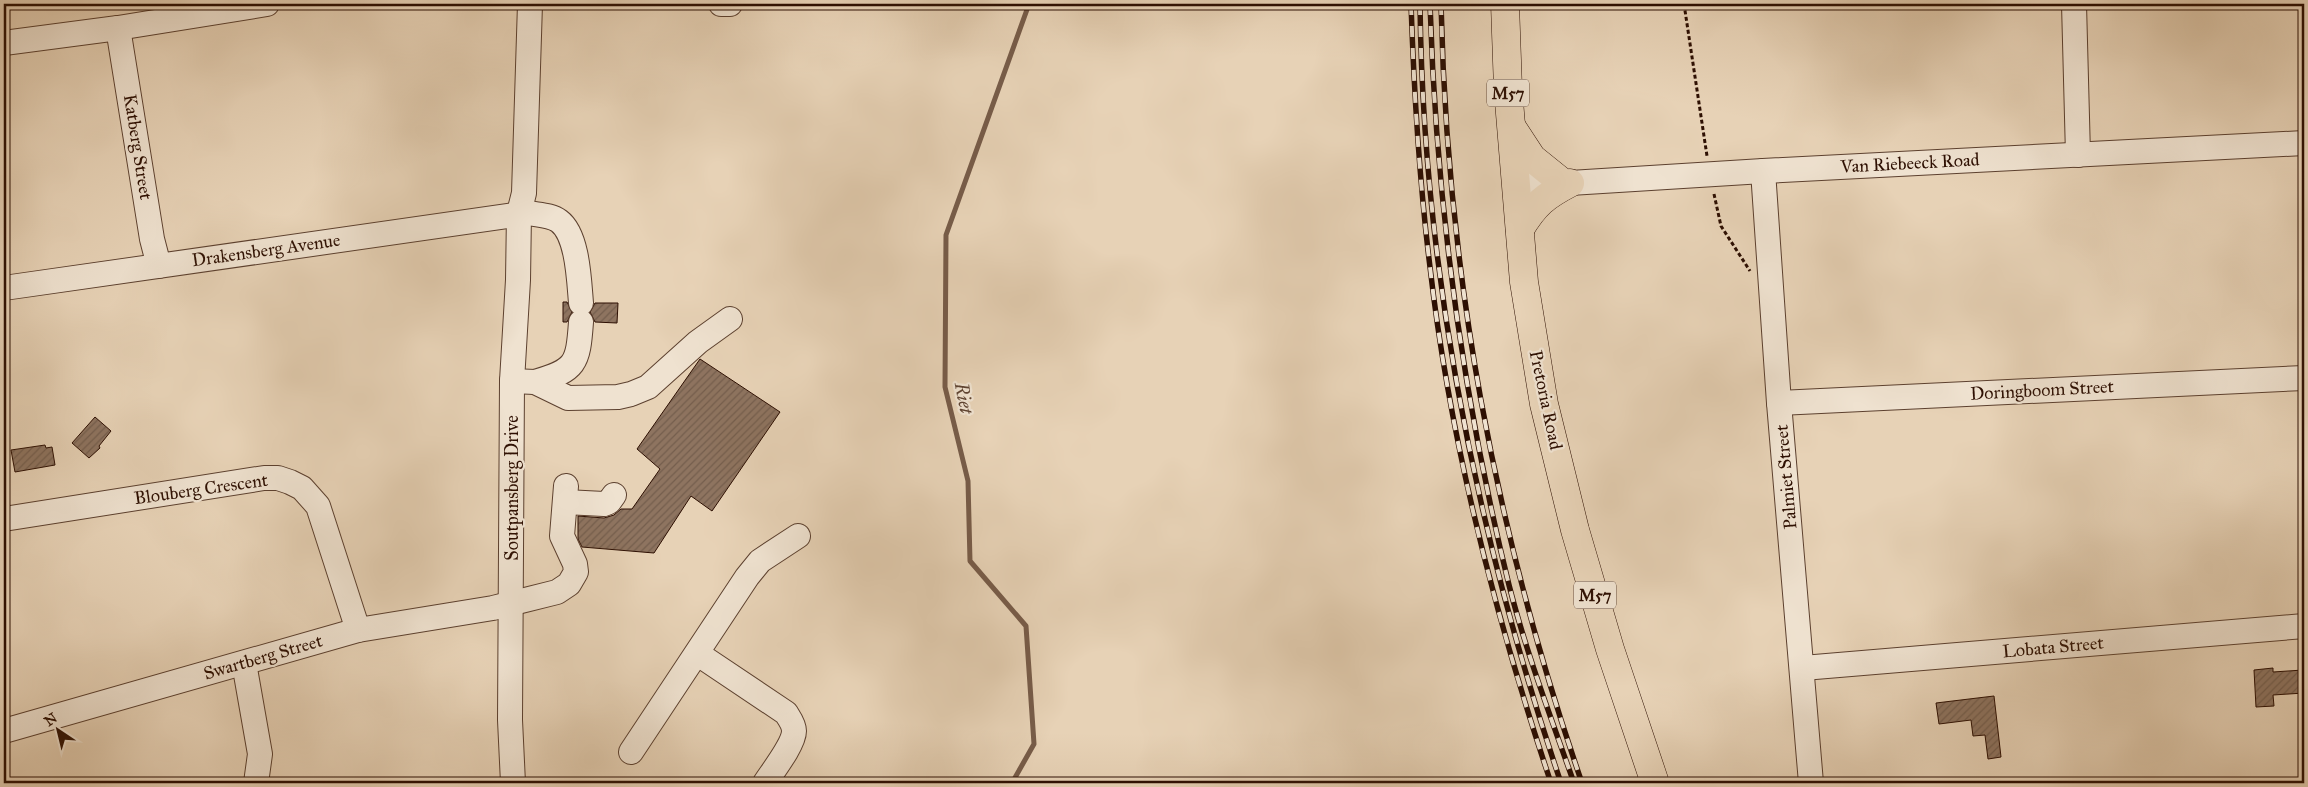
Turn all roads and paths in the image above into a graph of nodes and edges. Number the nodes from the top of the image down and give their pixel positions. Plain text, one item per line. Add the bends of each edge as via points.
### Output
1 (267, 4) edge
2 (530, 4) edge
3 (721, 4) edge
4 (730, 4) edge
5 (1505, 4) edge
6 (1684, 4) edge
7 (2074, 4) edge
8 (118, 28) junction
9 (4, 43) edge
10 (1512, 128) junction
11 (2304, 143) edge
12 (2078, 155) junction
13 (1763, 171) junction
14 (1710, 174) junction
15 (1517, 183) junction
16 (1566, 183) junction
17 (524, 206) junction
18 (1520, 229) junction
19 (159, 266) junction
20 (1754, 277) dead end
21 (4, 288) edge
22 (730, 319) dead end
23 (2304, 378) edge
24 (524, 381) junction
25 (1779, 403) junction
26 (614, 495) dead end
27 (4, 519) edge
28 (798, 536) dead end
29 (519, 602) junction
30 (2304, 626) edge
31 (358, 630) junction
32 (698, 654) junction
33 (244, 663) junction
34 (1802, 668) junction
35 (4, 731) edge
36 (631, 752) dead end
37 (256, 783) edge
38 (513, 783) edge
39 (525, 783) edge
40 (765, 783) edge
41 (1655, 783) edge
42 (1811, 783) edge

1 - 8 street
2 - 17 street, Soutpansberg Drive
3 - 4 street
5 - 10 main road, Pretoria Road / M57
6 - 14 path
7 - 12 street
8 - 9 street
8 - 19 street, Katberg Street
10 - 15 main road, Pretoria Road / M57
10 - 16 main road via 1532,158
11 - 12 street, Van Riebeeck Road
12 - 13 street, Van Riebeeck Road
13 - 14 street, Van Riebeeck Road
13 - 25 street, Palmiet Street
14 - 16 street, Van Riebeeck Road
14 - 20 path via 1721,226
15 - 16 street, Van Riebeeck Road
15 - 18 main road, Pretoria Road / M57
16 - 18 main road via 1537,203
17 - 19 street, Drakensberg Avenue
17 - 24 street, Soutpansberg Drive
17 - 24 street, Drakensberg Avenue via 560,221 565,228 575,257 581,312 573,364 557,375
18 - 41 main road, Pretoria Road / M57 via 1524,282 1544,404 1575,530
19 - 21 street, Drakensberg Avenue
22 - 24 street via 648,386 631,394 568,398
23 - 25 street, Doringboom Street
24 - 29 street, Soutpansberg Drive
25 - 34 street, Palmiet Street
26 - 29 street, Swartberg Street via 610,502 604,504 565,494 562,536 576,564 574,578 557,592
27 - 31 street, Blouberg Crescent via 278,478 302,488 318,506
28 - 32 street via 760,561
29 - 31 street, Swartberg Street
29 - 38 street, Soutpansberg Drive via 510,720
29 - 39 street, Soutpansberg Drive
30 - 34 street, Lobata Street
31 - 33 street, Swartberg Street
32 - 36 street
32 - 40 street via 786,713 792,722 792,740
33 - 35 street, Swartberg Street
33 - 37 street via 260,754
34 - 42 street, Palmiet Street

